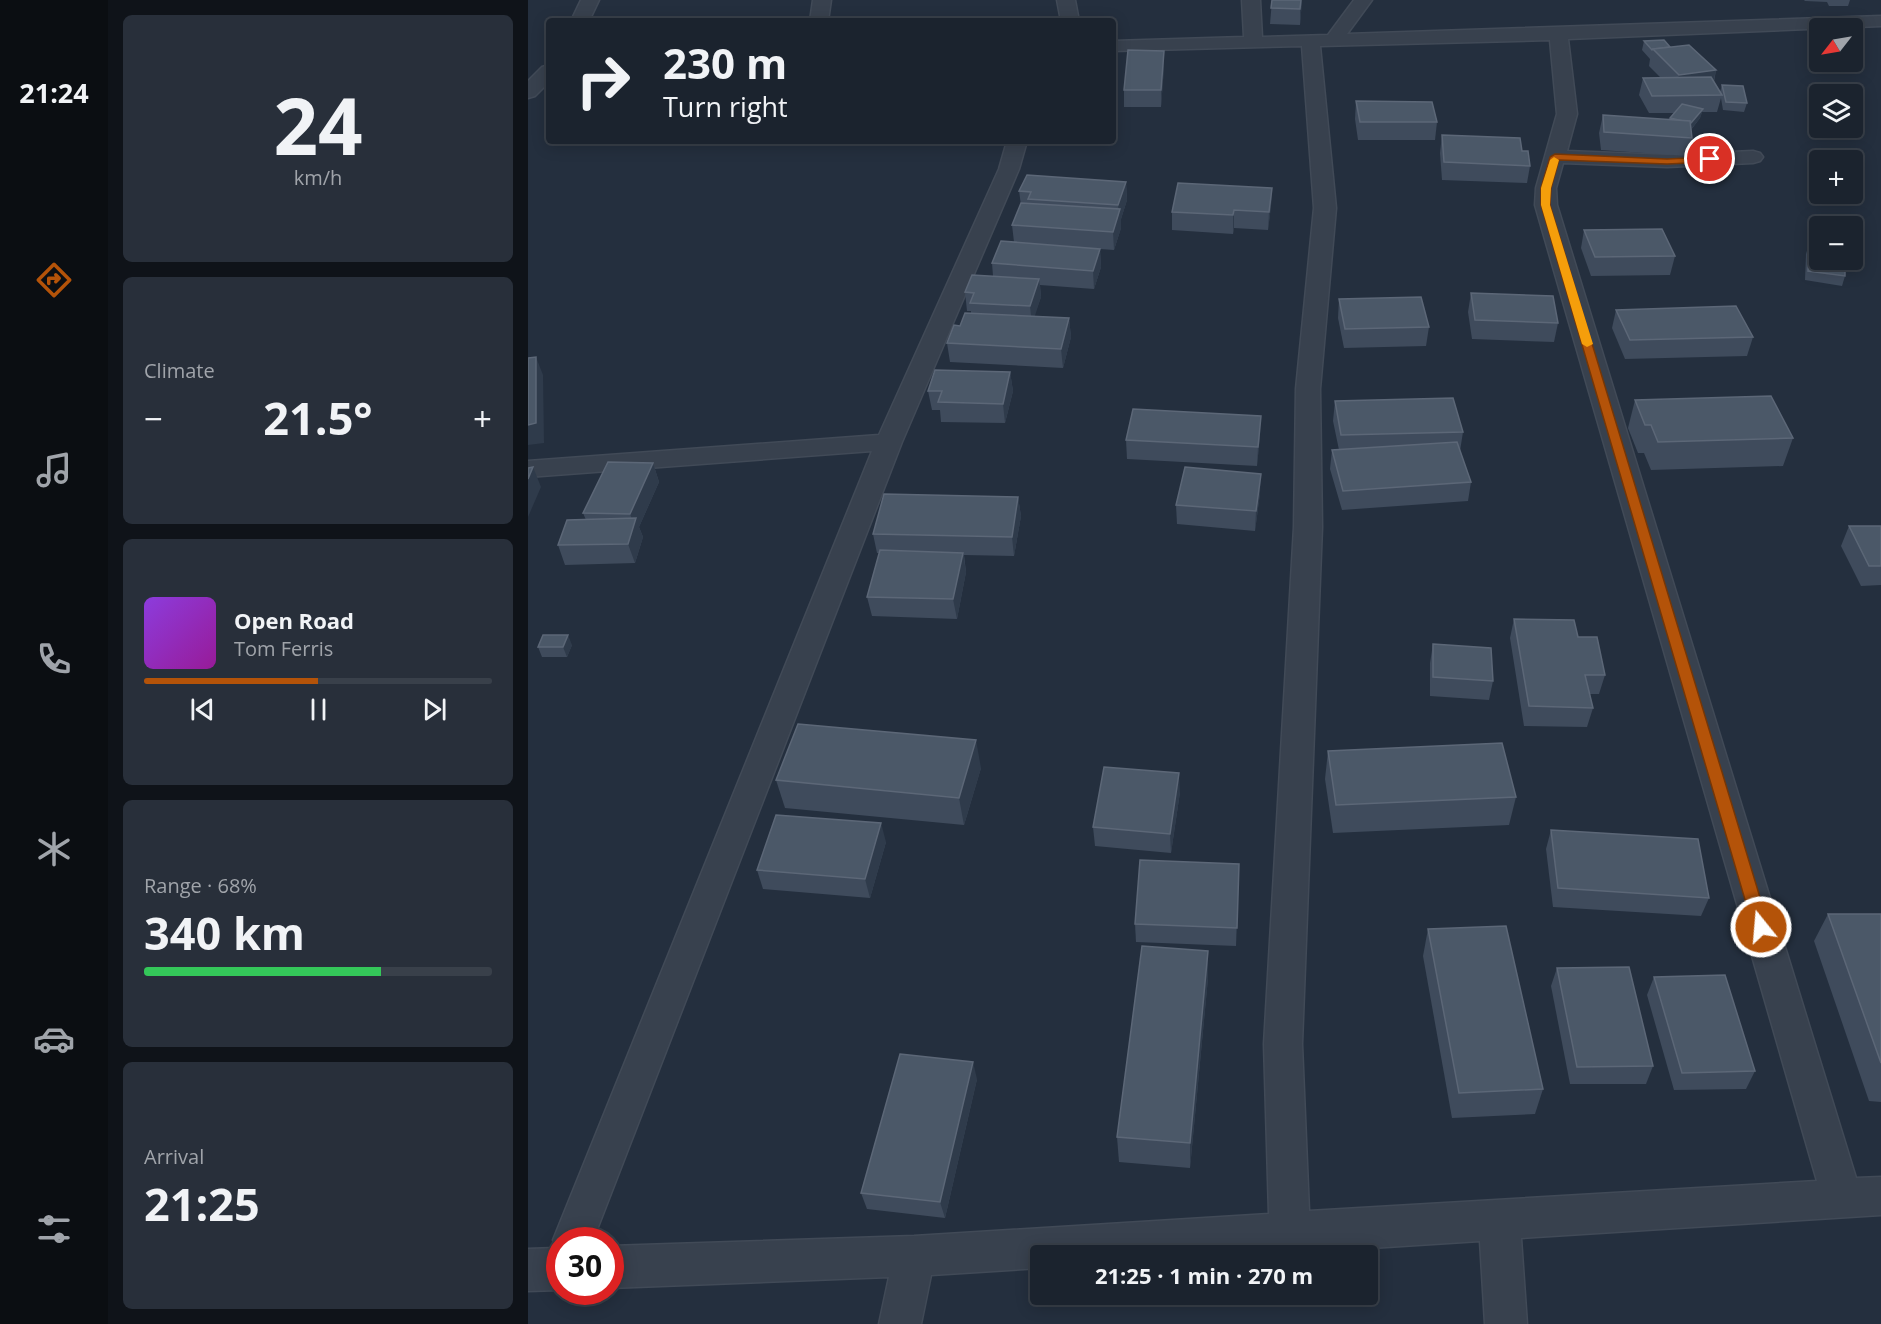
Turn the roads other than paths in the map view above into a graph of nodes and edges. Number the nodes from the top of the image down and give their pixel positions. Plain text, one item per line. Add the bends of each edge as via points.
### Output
1 (590, 0) edge
2 (822, 0) edge
3 (1066, 0) edge
4 (1251, 0) edge
5 (1362, 0) edge
6 (1878, 16) edge
7 (581, 18) edge
8 (819, 18) edge
9 (1069, 18) edge
10 (1558, 34) junction
11 (1323, 39) junction
12 (1253, 41) junction
13 (1116, 46) edge
14 (528, 67) edge
15 (546, 68) edge
16 (546, 71) edge
17 (528, 92) edge
18 (1016, 144) edge
19 (1555, 157) junction
20 (1753, 157) dead end
21 (889, 442) junction
22 (528, 469) edge
23 (1881, 1196) edge
24 (1842, 1198) junction
25 (1499, 1219) junction
26 (578, 1227) edge
27 (1290, 1232) junction
28 (914, 1256) junction
29 (624, 1266) edge
30 (546, 1269) edge
31 (528, 1270) edge
32 (900, 1324) edge
33 (1506, 1324) edge

1 - 7 street
2 - 8 street
3 - 9 street
4 - 12 street
5 - 11 street
6 - 10 street
10 - 11 street
10 - 19 street via 1567,114
11 - 12 street
11 - 27 street via 1325,208 1308,389 1308,527 1283,1044
12 - 13 street
14 - 15 street
16 - 17 street
18 - 21 street via 1009,169
19 - 20 street via 1667,161
19 - 24 street via 1546,188 1546,205
21 - 22 street
21 - 26 street
23 - 24 street
24 - 25 street
25 - 27 street
25 - 33 street
27 - 28 street
28 - 29 street
28 - 32 street
30 - 31 street

